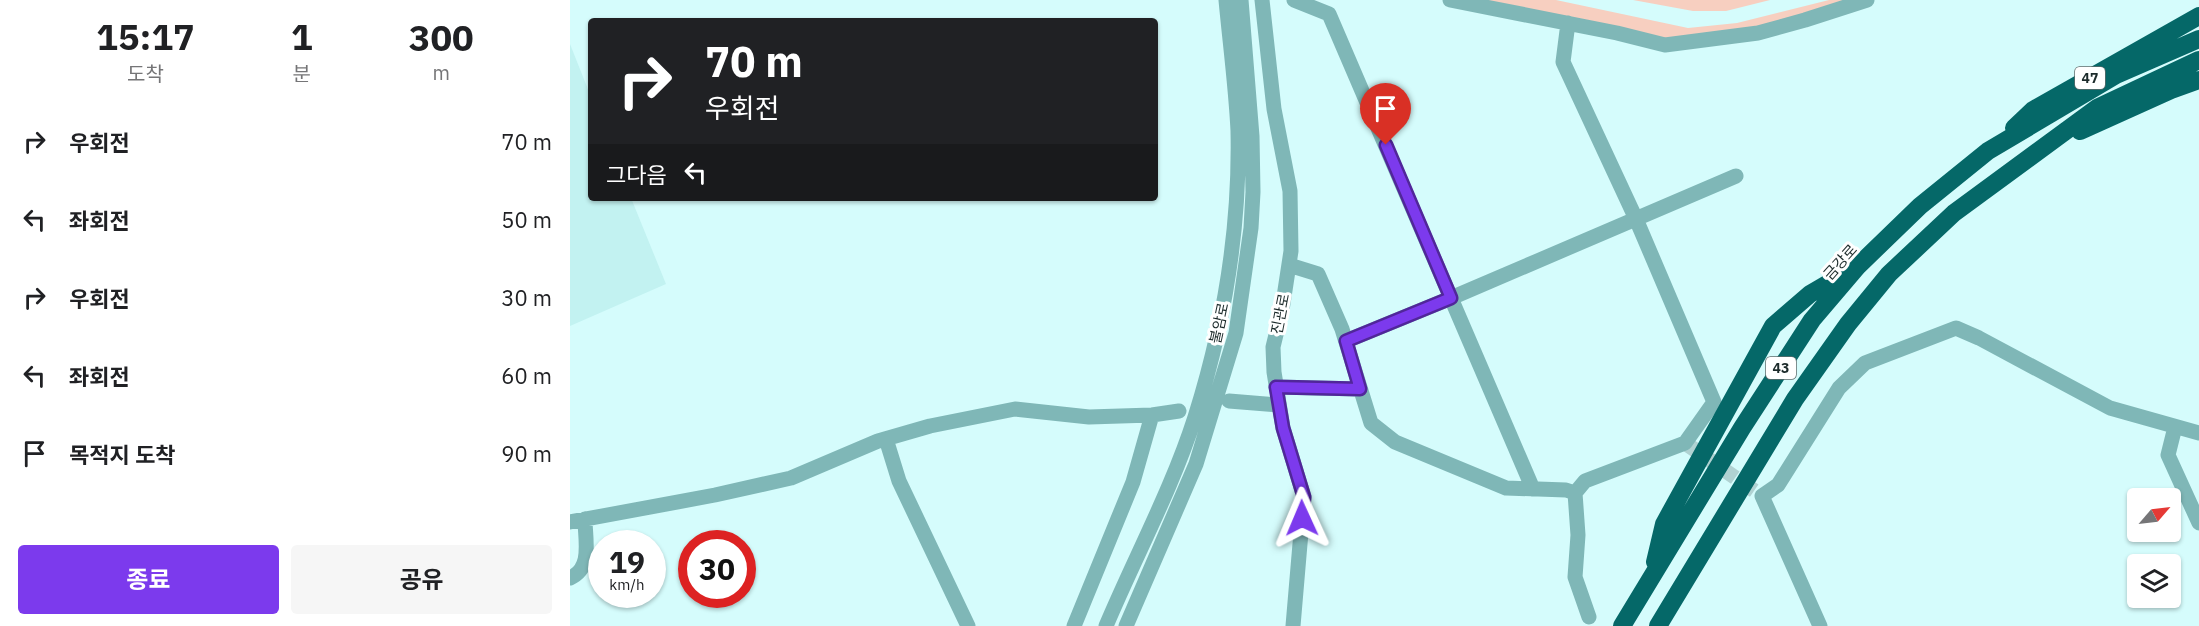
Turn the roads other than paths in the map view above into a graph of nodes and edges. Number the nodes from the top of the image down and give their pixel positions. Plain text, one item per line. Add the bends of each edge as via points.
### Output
1 (1226, 0) edge
2 (1241, 0) edge
3 (1262, 0) edge
4 (1294, 0) edge
5 (1450, 0) edge
6 (1867, 0) edge
7 (2199, 16) edge
8 (1568, 23) junction
9 (2199, 39) edge
10 (2199, 60) edge
11 (2199, 80) edge
12 (1245, 134) junction
13 (1988, 151) junction
14 (2025, 159) junction
15 (1736, 176) dead end
16 (1636, 219) junction
17 (1289, 265) junction
18 (1858, 266) junction
19 (1451, 298) junction
20 (1346, 341) junction
21 (1276, 387) junction
22 (1360, 389) junction
23 (1229, 401) dead end
24 (1279, 405) junction
25 (1179, 411) dead end
26 (1152, 415) junction
27 (2175, 427) junction
28 (2199, 433) edge
29 (886, 439) junction
30 (1533, 489) junction
31 (1575, 493) junction
32 (577, 520) edge
33 (2199, 524) edge
34 (570, 578) edge
35 (1652, 578) junction
36 (1589, 617) dead end
37 (968, 626) edge
38 (1074, 626) edge
39 (1106, 626) edge
40 (1126, 626) edge
41 (1293, 626) edge
42 (1622, 626) edge
43 (1658, 626) edge
44 (1820, 626) edge

1 - 12 street, 불암로
2 - 12 street, 불암로
3 - 17 street, 진관로 via 1274,109 1290,191
4 - 19 street via 1329,14
5 - 8 street
6 - 8 street via 1758,33 1665,45
7 - 13 highway, 47 via 2033,110
8 - 16 street via 1563,62
9 - 13 highway, 금강로 / 43 via 2116,75
10 - 14 highway, 43 via 2097,108
11 - 14 highway via 2102,120
12 - 39 street, 불암로 via 1230,266 1215,343 1194,418
12 - 40 street, 불암로 via 1251,228 1236,333 1196,464
13 - 18 highway, 금강로 / 43 via 1920,206
14 - 43 highway, 43 via 1954,213 1889,274 1848,324 1795,399
15 - 16 street
16 - 19 street
16 - 31 street via 1714,402 1685,443 1585,482
17 - 20 street via 1318,274
17 - 21 street, 진관로 via 1273,347
18 - 35 highway, 금강로 / 43 via 1812,320
18 - 35 highway via 1810,294 1773,326 1664,524
19 - 20 street
19 - 30 street
20 - 22 street
21 - 22 street
21 - 24 street, 진관로
22 - 30 street via 1371,423 1395,442 1506,488
23 - 24 street
24 - 41 street, 진관로 via 1304,497
25 - 26 street
26 - 29 street via 1089,417 1015,409
26 - 38 street via 1133,482
27 - 28 street
27 - 33 street via 2168,454
27 - 44 street via 2110,408 1956,328 1865,363 1839,388 1778,485 1762,496
29 - 32 street via 791,478
29 - 37 street via 898,481
30 - 31 street
31 - 36 street via 1575,577
32 - 34 street via 586,563
35 - 42 highway, 금강로 / 43

